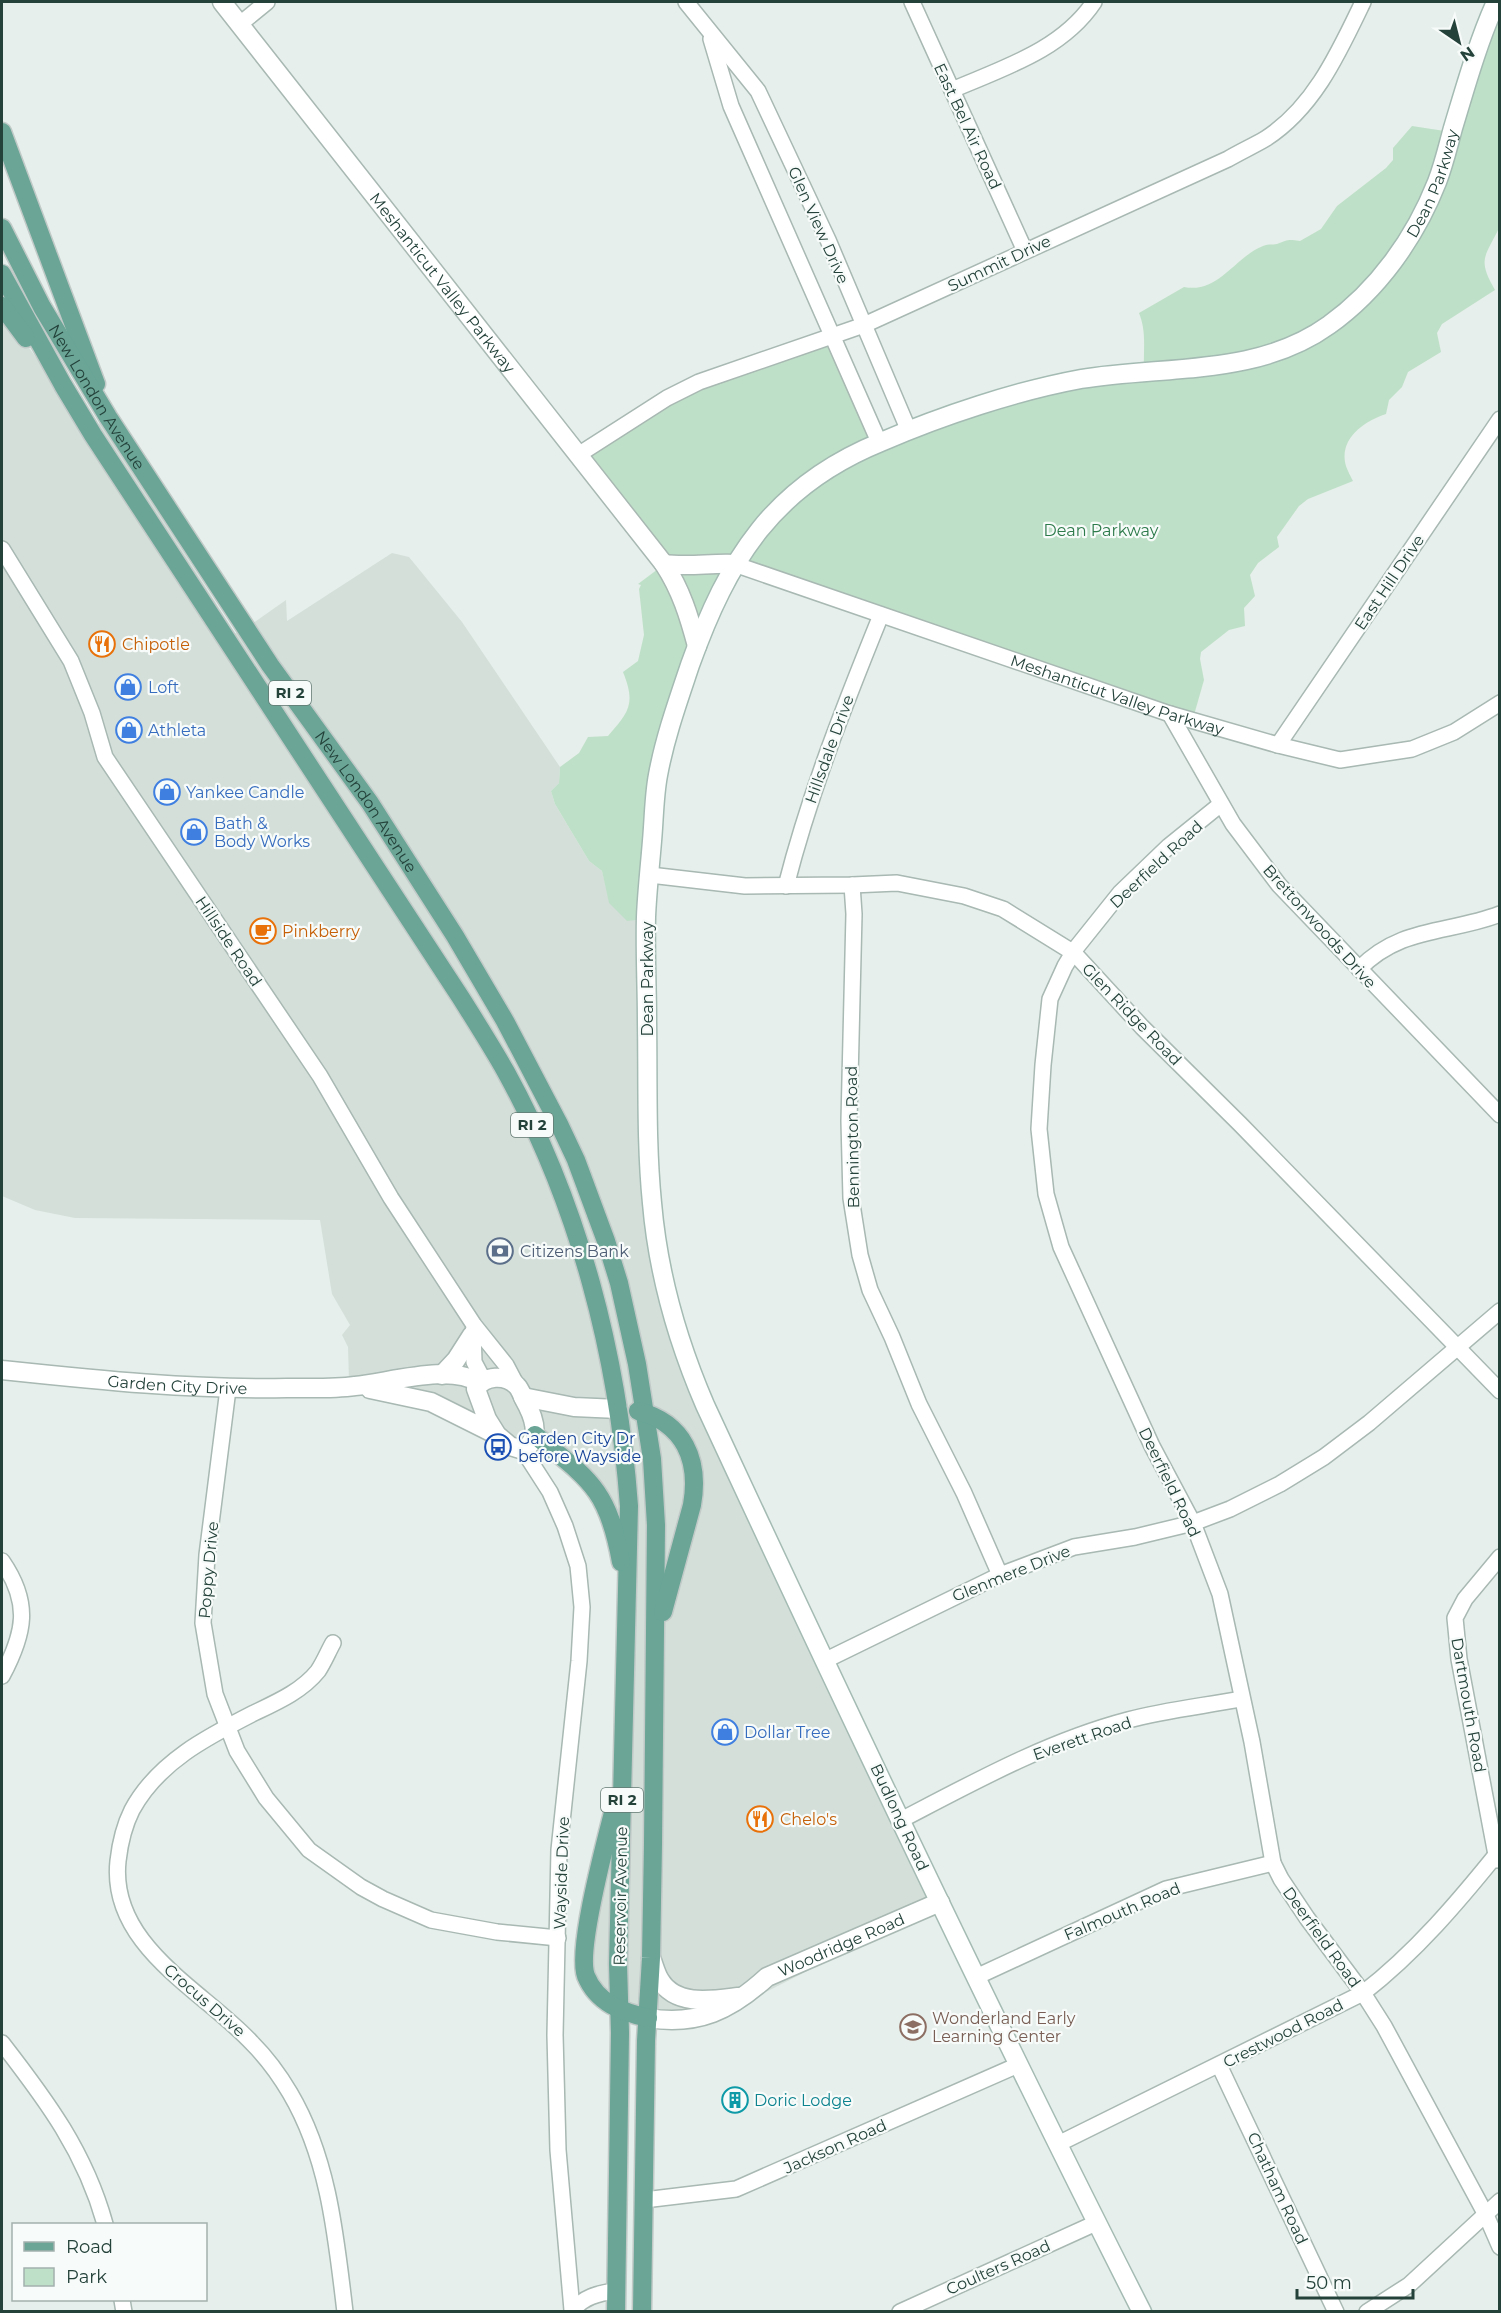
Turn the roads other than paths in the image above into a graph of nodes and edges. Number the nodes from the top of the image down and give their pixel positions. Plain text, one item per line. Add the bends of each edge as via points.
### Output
1 (222, 2) edge
2 (267, 2) edge
3 (686, 2) edge
4 (912, 2) edge
5 (1094, 2) edge
6 (1363, 2) edge
7 (1496, 2) edge
8 (240, 24) junction
9 (708, 31) junction
10 (952, 90) junction
11 (2, 132) edge
12 (2, 228) edge
13 (1025, 251) junction
14 (2, 274) edge
15 (2, 306) edge
16 (864, 325) junction
17 (833, 335) junction
18 (63, 385) junction
19 (108, 417) junction
20 (1500, 419) edge
21 (909, 431) junction
22 (879, 442) junction
23 (578, 455) junction
24 (2, 549) edge
25 (664, 564) junction
26 (734, 564) junction
27 (880, 615) junction
28 (697, 646) junction
29 (1500, 703) edge
30 (1170, 714) junction
31 (1278, 745) junction
32 (1221, 804) junction
33 (650, 875) junction
34 (852, 885) junction
35 (786, 886) junction
36 (1500, 914) edge
37 (1074, 953) junction
38 (1359, 969) junction
39 (1500, 1115) edge
40 (1500, 1311) edge
41 (673, 1317) joint
42 (473, 1330) junction
43 (1457, 1349) junction
44 (2, 1370) edge
45 (442, 1375) junction
46 (481, 1381) junction
47 (353, 1387) junction
48 (228, 1389) junction
49 (520, 1391) junction
50 (1500, 1391) edge
51 (618, 1409) junction
52 (645, 1413) junction
53 (535, 1435) junction
54 (497, 1436) junction
55 (524, 1450) junction
56 (1193, 1523) junction
57 (1500, 1557) edge
58 (2, 1561) edge
59 (1000, 1575) junction
60 (626, 1591) junction
61 (656, 1640) junction
62 (333, 1643) dead end
63 (826, 1660) junction
64 (2, 1676) edge
65 (1241, 1700) junction
66 (227, 1727) junction
67 (622, 1776) junction
68 (901, 1820) junction
69 (1498, 1857) edge
70 (1273, 1863) junction
71 (940, 1902) junction
72 (558, 1938) junction
73 (651, 1958) junction
74 (976, 1977) junction
75 (1363, 1993) junction
76 (746, 1996) junction
77 (620, 2010) junction
78 (648, 2018) junction
79 (2, 2043) edge
80 (1018, 2065) junction
81 (1219, 2065) junction
82 (1058, 2144) junction
83 (644, 2200) junction
84 (1500, 2201) edge
85 (1485, 2215) junction
86 (105, 2223) edge
87 (1096, 2223) junction
88 (1500, 2247) edge
89 (616, 2291) junction
90 (572, 2311) edge
91 (345, 2312) edge
92 (616, 2312) edge
93 (642, 2312) edge
94 (900, 2312) edge
95 (1142, 2312) edge
96 (1336, 2312) edge
97 (1367, 2312) edge

1 - 8 main road, Meshanticut Valley Parkway
2 - 8 street
3 - 9 street, Glen View Drive
4 - 10 street, East Bel Air Road
5 - 10 street via 1059,40
6 - 13 street, Summit Drive via 1318,86 1266,138
7 - 21 main road, Dean Parkway via 1475,56 1444,160 1421,216 1386,271 1327,326 1297,344 1258,358 1076,380
8 - 23 main road, Meshanticut Valley Parkway
9 - 16 street, Glen View Drive via 758,92
9 - 17 street, Glen View Drive via 731,105
10 - 13 street, East Bel Air Road
11 - 19 main road
12 - 19 main road, New London Avenue / RI 2 via 42,307
13 - 16 street, Summit Drive
14 - 18 main road, New London Avenue / RI 2
15 - 18 main road
16 - 17 street, Summit Drive
16 - 21 street, Glen View Drive
17 - 22 street, Glen View Drive
17 - 23 street, Summit Drive via 684,388
18 - 51 main road, New London Avenue / RI 2 via 506,1072 574,1227 597,1307
19 - 52 main road, New London Avenue / RI 2 via 270,665 370,802 505,1021 560,1126 593,1201 631,1330
20 - 31 street, East Hill Drive
21 - 22 main road, Dean Parkway
22 - 26 main road, Dean Parkway via 836,463 802,486 779,506
23 - 25 main road, Meshanticut Valley Parkway
24 - 42 street, Hillside Road via 71,661 105,757 320,1076
25 - 26 main road
25 - 28 main road via 686,605
26 - 27 street, Meshanticut Valley Parkway
26 - 28 main road, Dean Parkway
27 - 30 street, Meshanticut Valley Parkway
27 - 35 street, Hillsdale Drive via 828,746
28 - 33 main road, Dean Parkway via 657,776
29 - 31 street, Meshanticut Valley Parkway via 1454,732 1412,749 1340,760
30 - 31 street, Meshanticut Valley Parkway
30 - 32 street, Brettonwoods Drive
32 - 37 street, Deerfield Road via 1120,893
32 - 38 street, Brettonwoods Drive via 1280,885
33 - 35 street, Glen Ridge Road via 745,886
33 - 41 main road, Dean Parkway via 646,913 649,1167 657,1241
34 - 35 street, Glen Ridge Road
34 - 37 street, Glen Ridge Road via 897,882 964,896 1003,909
34 - 59 street, Bennington Road via 850,1187 860,1255 870,1290 919,1404
36 - 38 street via 1393,943
37 - 43 street, Glen Ridge Road
37 - 56 street, Deerfield Road via 1050,999 1039,1129 1046,1194 1061,1247 1152,1446
38 - 39 street, Brettonwoods Drive
40 - 43 street, Glenmere Drive
41 - 63 main road, Budlong Road via 705,1405
42 - 45 main road via 456,1360
42 - 46 street, Hillside Road via 474,1362
42 - 49 street, Hillside Road via 506,1365
43 - 50 street, Glen Ridge Road
43 - 56 street, Glenmere Drive via 1324,1457 1281,1484
44 - 48 main road, Garden City Drive
45 - 46 main road, Garden City Drive via 461,1374
45 - 47 main road, Garden City Drive
46 - 49 main road, Garden City Drive via 493,1377
46 - 54 main road via 476,1389
47 - 48 main road, Garden City Drive
47 - 54 main road, Garden City Drive via 431,1402
48 - 66 street, Poppy Drive via 202,1623 215,1694
49 - 51 main road, Garden City Drive via 574,1407
49 - 53 main road via 533,1419
51 - 52 main road
51 - 60 main road, Reservoir Avenue / RI 2 via 629,1506
52 - 61 main road, Reservoir Avenue / RI 2 via 656,1525
52 - 61 main road via 667,1424 682,1440 695,1479 689,1520
53 - 55 main road
53 - 60 main road via 597,1489 615,1532
54 - 55 main road, Garden City Drive
55 - 72 street, Wayside Drive via 565,1526 578,1566 582,1607 559,1850
56 - 59 street, Glenmere Drive via 1074,1547
56 - 65 street, Deerfield Road via 1220,1594
57 - 69 street, Dartmouth Road via 1465,1599 1455,1618 1459,1659
58 - 64 street via 18,1595 23,1617 19,1641
59 - 63 street, Glenmere Drive
60 - 67 main road, Reservoir Avenue / RI 2
61 - 73 main road, Reservoir Avenue / RI 2
62 - 66 street, Crocus Drive via 317,1672 291,1695
63 - 68 main road, Budlong Road
65 - 68 street, Everett Road via 1128,1720 1058,1743
65 - 70 street, Deerfield Road
66 - 72 street, Poppy Drive via 266,1798 309,1850 361,1887 431,1920
66 - 91 street, Crocus Drive via 171,1762 144,1790 120,1841 118,1893 142,1941 167,1969 254,2043 290,2093 313,2141 327,2186
67 - 77 main road, Reservoir Avenue / RI 2
67 - 77 main road via 585,1942 584,1967 594,1990
68 - 71 main road, Budlong Road
69 - 75 street, Crestwood Road via 1413,1948
70 - 74 street, Falmouth Road via 1166,1889
70 - 75 street, Deerfield Road via 1307,1918
71 - 74 main road, Budlong Road
71 - 76 main road, Woodridge Road via 767,1977
72 - 90 street, Wayside Drive via 558,2139
73 - 76 main road via 664,1986 687,1999 707,2001
73 - 78 main road, Reservoir Avenue / RI 2
74 - 80 main road, Budlong Road
75 - 81 street, Crestwood Road
75 - 85 street, Deerfield Road
76 - 78 main road, Woodridge Road via 706,2016
77 - 78 main road
77 - 89 main road, Reservoir Avenue / RI 2
78 - 83 main road, Reservoir Avenue / RI 2
79 - 86 street via 41,2093 77,2150
80 - 82 main road, Budlong Road
80 - 83 street, Jackson Road via 736,2189
81 - 82 street, Crestwood Road
81 - 96 street, Chatham Road
82 - 87 main road, Budlong Road
83 - 93 main road, Reservoir Avenue / RI 2
84 - 85 street
85 - 88 street, Deerfield Road
85 - 97 street via 1409,2285
87 - 94 street, Coulters Road
87 - 95 main road, Budlong Road
89 - 90 street via 596,2294
89 - 92 main road, Reservoir Avenue / RI 2

